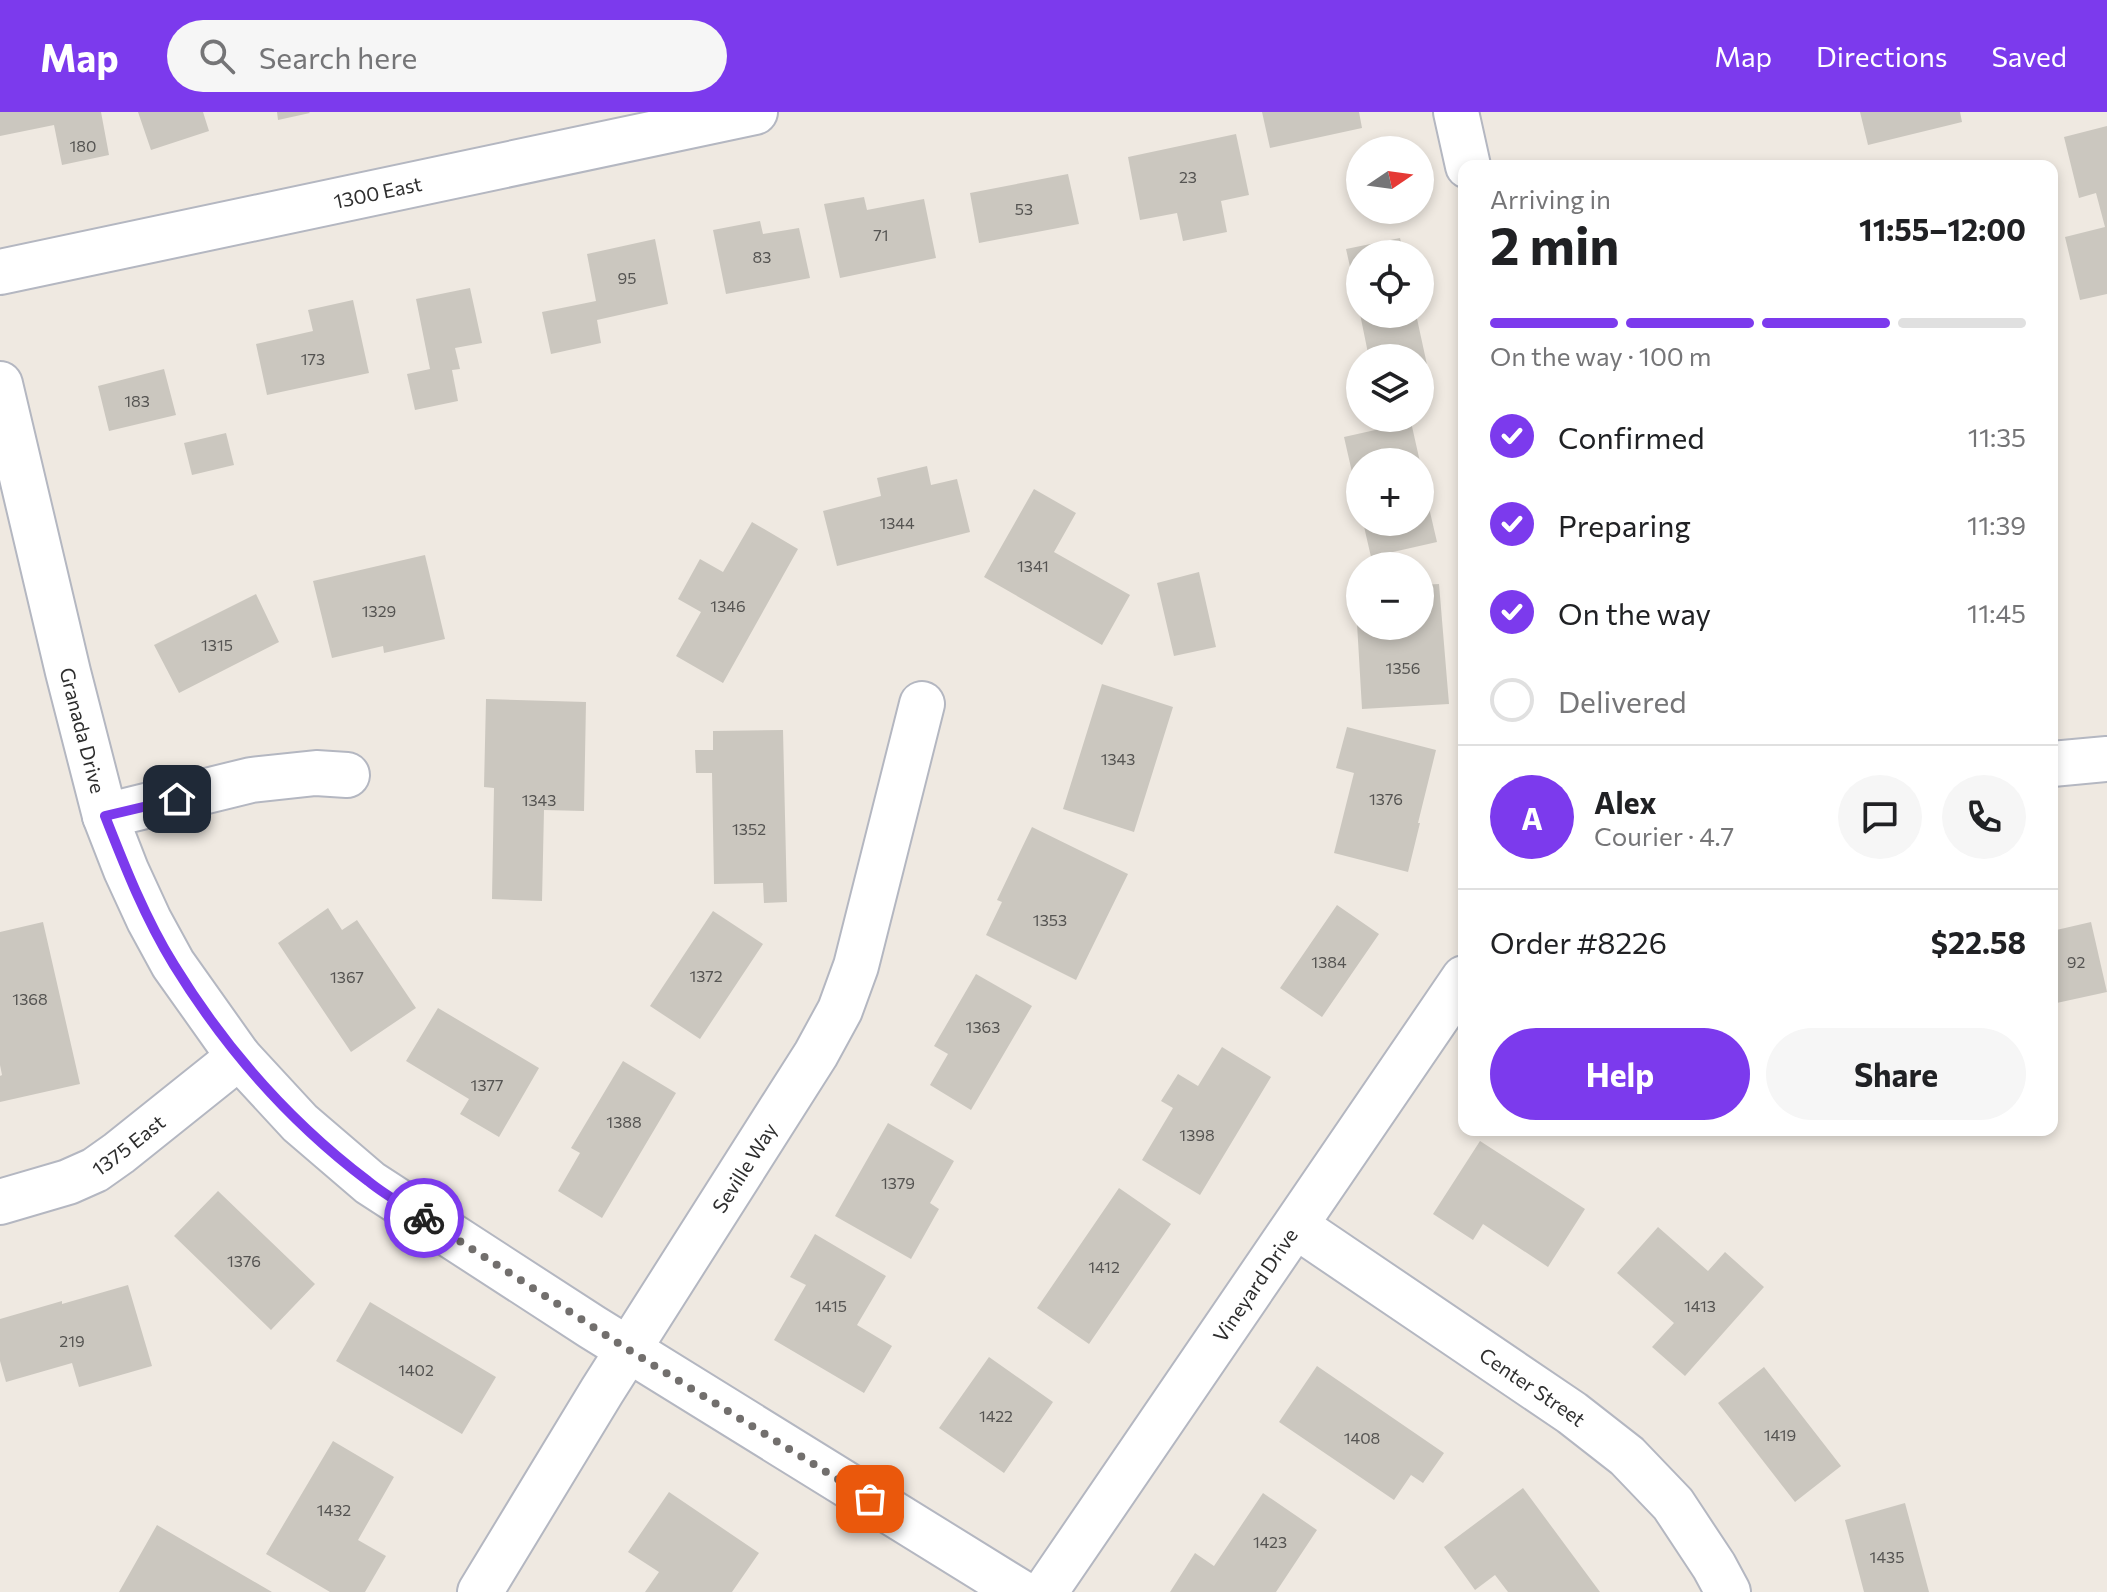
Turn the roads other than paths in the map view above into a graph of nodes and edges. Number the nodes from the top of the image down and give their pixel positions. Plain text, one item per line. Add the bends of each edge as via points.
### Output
1 (755, 112) edge
2 (1456, 112) edge
3 (1467, 160) edge
4 (0, 272) edge
5 (0, 384) edge
6 (922, 704) dead end
7 (2107, 759) edge
8 (2058, 763) edge
9 (347, 775) dead end
10 (105, 816) junction
11 (1458, 987) edge
12 (239, 1057) junction
13 (0, 1202) edge
14 (1296, 1226) junction
15 (629, 1350) junction
16 (480, 1592) edge
17 (1020, 1592) edge
18 (1045, 1592) edge
19 (1728, 1592) edge

1 - 4 street, 1300 East
2 - 3 street
5 - 10 street, Granada Drive
6 - 15 street, Seville Way via 856,966 840,1010
7 - 8 street
9 - 10 street via 251,780
10 - 12 street, Granada Drive via 173,964
11 - 14 street, Vineyard Drive
12 - 13 street, 1375 East via 95,1170
12 - 15 street, Granada Drive via 300,1123 370,1183
14 - 18 street, Vineyard Drive
14 - 19 street, Center Street via 1627,1456 1673,1504
15 - 16 street, Seville Way
15 - 17 street, Granada Drive

